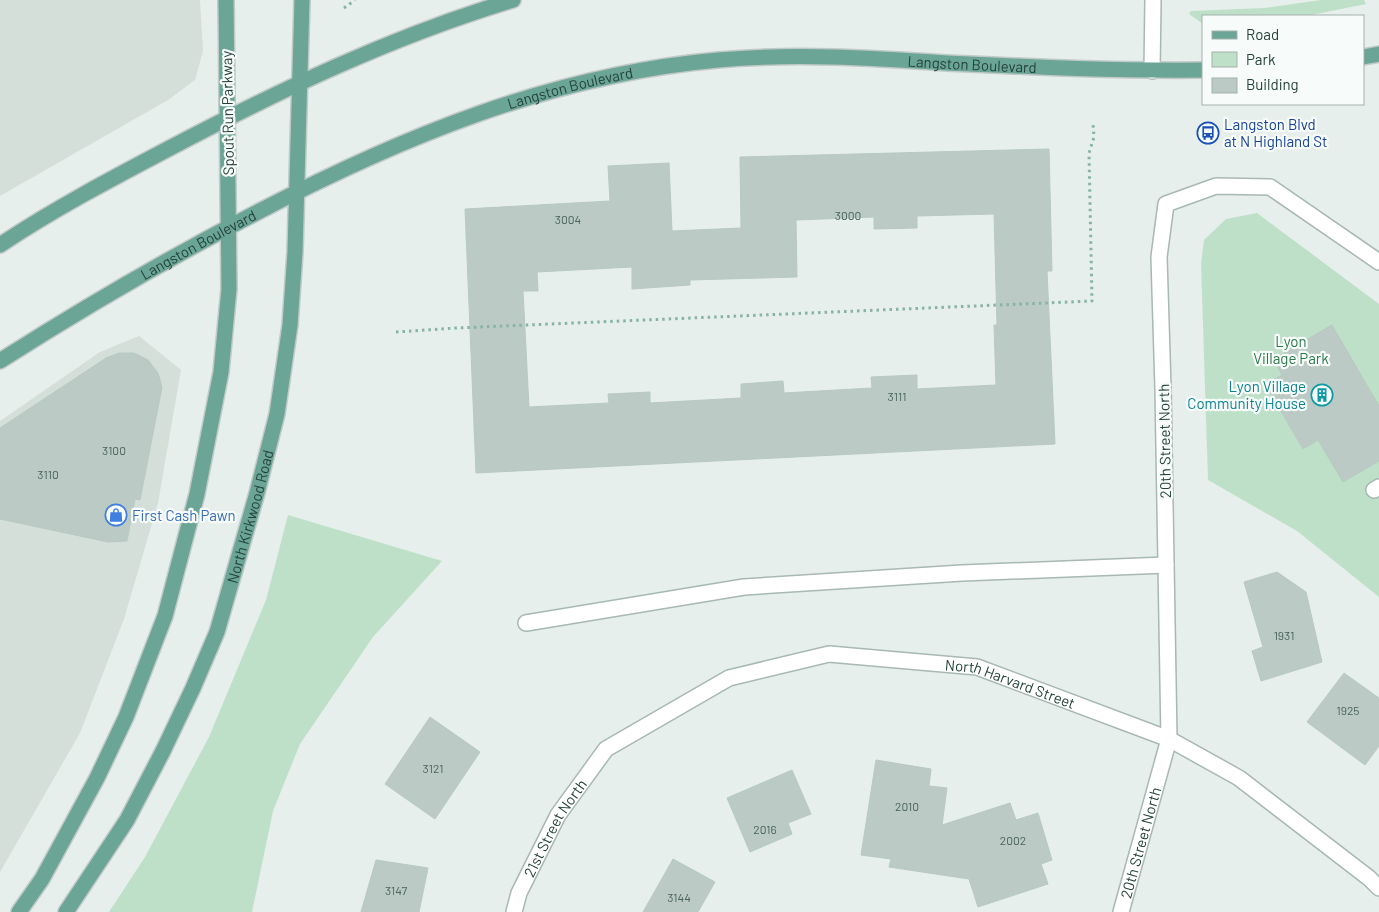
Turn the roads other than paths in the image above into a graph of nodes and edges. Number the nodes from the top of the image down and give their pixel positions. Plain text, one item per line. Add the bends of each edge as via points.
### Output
1 (226, 0) edge
2 (302, 0) edge
3 (513, 0) edge
4 (1153, 0) edge
5 (1379, 54) edge
6 (1364, 57) edge
7 (1202, 70) edge
8 (1152, 71) junction
9 (300, 82) junction
10 (227, 117) junction
11 (297, 191) junction
12 (228, 227) junction
13 (0, 245) edge
14 (1379, 262) edge
15 (0, 361) edge
16 (1166, 565) junction
17 (526, 623) dead end
18 (1169, 739) junction
19 (606, 749) joint
20 (1379, 888) edge
21 (19, 912) edge
22 (66, 912) edge
23 (514, 912) edge
24 (1121, 912) edge

1 - 10 main road, Spout Run Parkway
2 - 9 main road
3 - 9 main road via 416,32
4 - 8 street
5 - 6 main road
7 - 8 main road, Langston Boulevard
8 - 11 main road, Langston Boulevard via 1077,70 853,57 716,60 570,86 506,104 396,146
9 - 10 main road
9 - 11 main road, North Kirkwood Road
10 - 12 main road, Spout Run Parkway
10 - 13 main road via 127,170
11 - 12 main road, Langston Boulevard
11 - 22 main road, North Kirkwood Road via 294,278 276,414 225,606 193,688 163,751 127,820
12 - 15 main road, Langston Boulevard via 134,278
12 - 21 main road via 229,288 221,372 196,494 165,616 126,718 97,778 42,879
14 - 16 street, 20th Street North via 1270,187 1216,186 1166,204 1159,257
16 - 17 street via 744,587
16 - 18 street, 20th Street North
18 - 19 street, North Harvard Street via 977,667 829,654 729,678
18 - 20 street, North Harvard Street via 1240,778
18 - 24 street, 20th Street North
19 - 23 street, 21st Street North via 558,815 519,893

